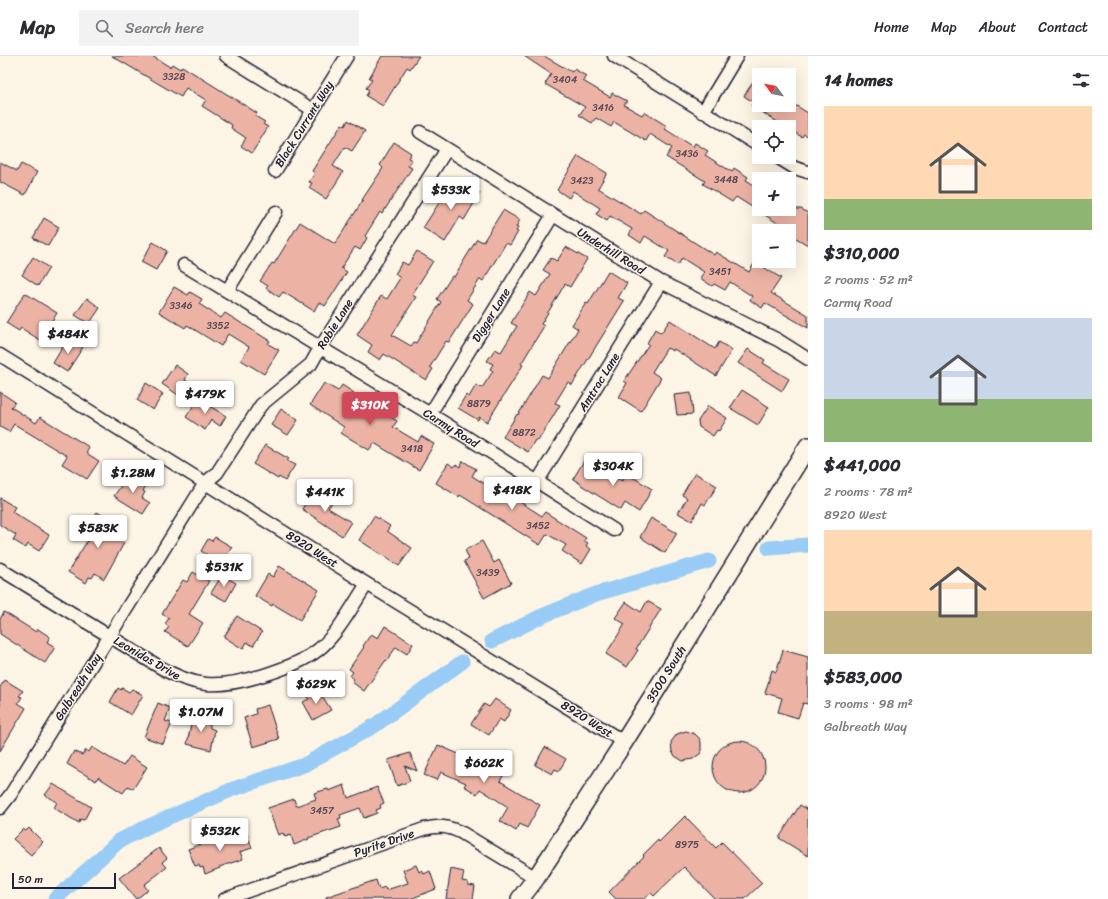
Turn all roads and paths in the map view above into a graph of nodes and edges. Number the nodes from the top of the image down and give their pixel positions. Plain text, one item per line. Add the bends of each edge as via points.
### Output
1 (226, 56) edge
2 (347, 56) edge
3 (614, 56) edge
4 (737, 56) edge
5 (313, 110) junction
6 (703, 112) junction
7 (420, 132) dead end
8 (752, 142) edge
9 (447, 149) junction
10 (788, 164) edge
11 (275, 171) dead end
12 (808, 172) edge
13 (276, 212) dead end
14 (553, 215) junction
15 (184, 265) dead end
16 (661, 282) junction
17 (227, 291) junction
18 (320, 348) junction
19 (0, 355) edge
20 (808, 359) edge
21 (430, 414) junction
22 (808, 446) edge
23 (538, 482) junction
24 (205, 483) junction
25 (614, 530) dead end
26 (0, 569) edge
27 (367, 584) junction
28 (109, 636) junction
29 (624, 742) junction
30 (0, 808) edge
31 (536, 878) junction
32 (225, 899) edge
33 (520, 899) edge

1 - 5 street
2 - 5 street, Black Currant Way
3 - 6 street
4 - 6 street
5 - 11 street, Black Currant Way
6 - 8 street
7 - 9 street, Underhill Road
9 - 14 street, Underhill Road
9 - 18 street, Robie Lane
10 - 12 street
13 - 17 street
14 - 16 street, Underhill Road
14 - 21 street, Digger Lane
15 - 17 street, Carmy Road
16 - 20 street, Underhill Road via 778,340
16 - 23 street, Amtrac Lane
17 - 18 street, Carmy Road
18 - 21 street, Carmy Road
18 - 24 street, Robie Lane via 311,364 260,405 218,473
19 - 24 street, 8920 West
21 - 23 street, Carmy Road
22 - 29 street, 3500 South
23 - 25 street, Carmy Road
24 - 27 street, 8920 West
24 - 28 street, Galbreath Way
26 - 28 street, Leonidas Drive
27 - 28 street, Leonidas Drive via 329,640 307,658 278,670 227,684 207,684 172,674
27 - 29 street, 8920 West
28 - 30 street, Galbreath Way
29 - 31 street, 3500 South
31 - 32 street, Pyrite Drive via 462,833 449,827 436,826
31 - 33 street, 3500 South

